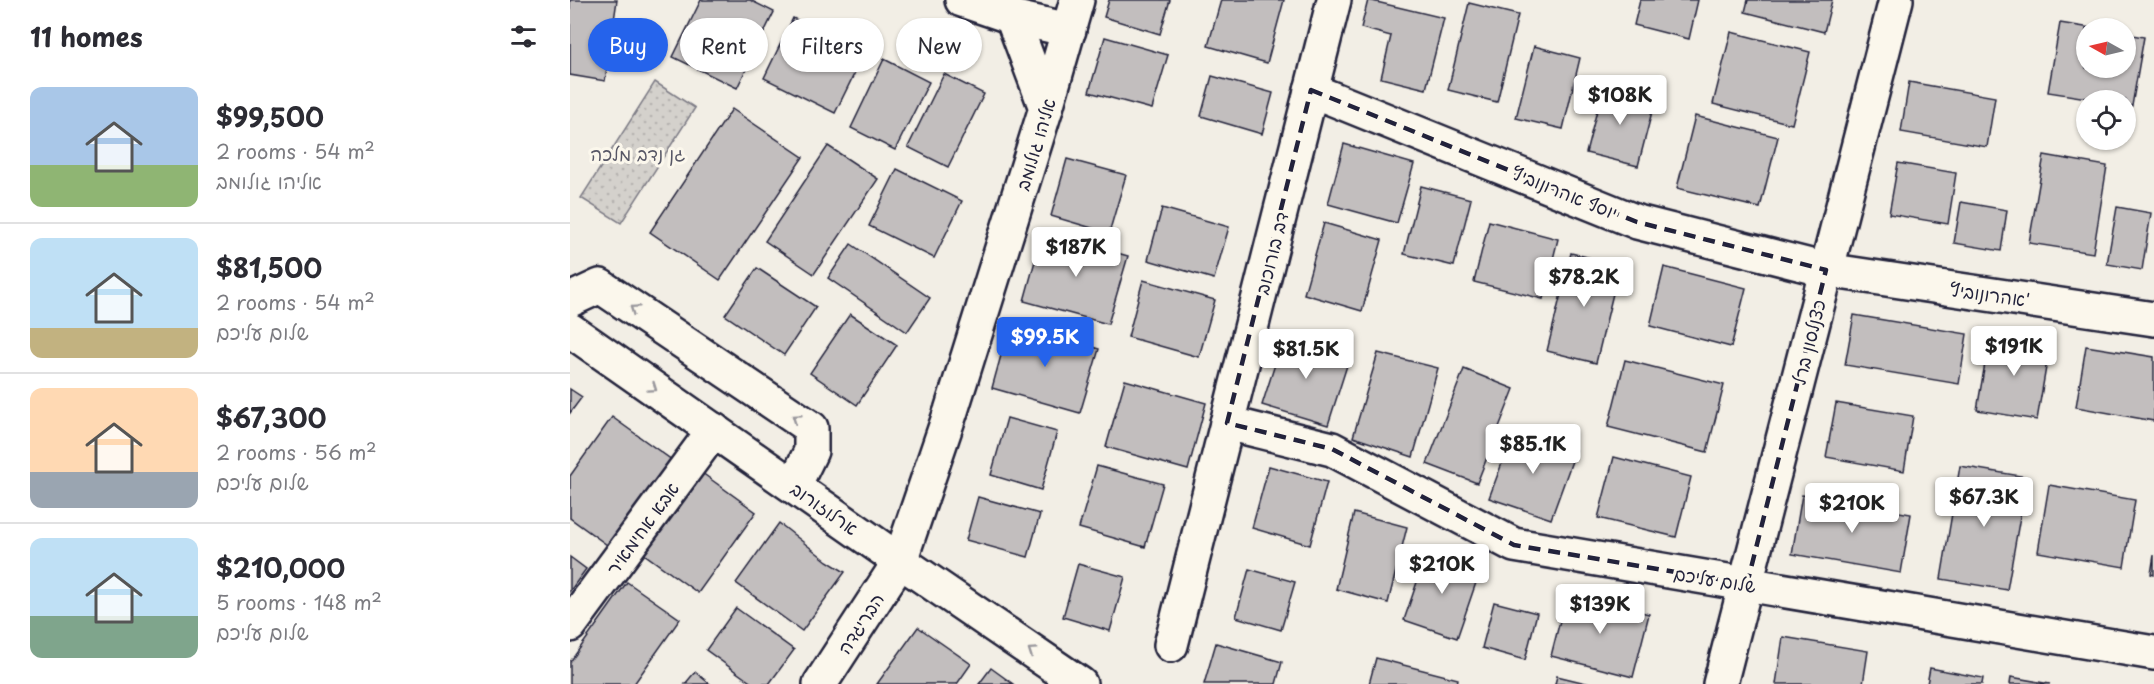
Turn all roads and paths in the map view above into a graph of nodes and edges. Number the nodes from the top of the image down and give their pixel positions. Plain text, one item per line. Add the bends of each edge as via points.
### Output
1 (962, 0) edge
2 (1334, 0) edge
3 (1896, 0) edge
4 (1073, 15) edge
5 (1012, 17) junction
6 (1311, 90) junction
7 (1046, 108) junction
8 (1826, 270) junction
9 (570, 310) edge
10 (2154, 319) edge
11 (1227, 423) junction
12 (714, 430) junction
13 (794, 486) junction
14 (900, 561) junction
15 (1747, 584) junction
16 (570, 625) edge
17 (1172, 645) dead end
18 (2154, 653) edge
19 (820, 684) edge
20 (1080, 684) edge
21 (1720, 684) edge

1 - 5 street
2 - 6 street, דב בורוכוב
3 - 8 street, כצנלסון ברל
4 - 5 street
4 - 7 street, אליהו גולומב
5 - 7 street
6 - 8 street, יוסף אהרונוביץ via 1637,222
6 - 11 street, דב בורוכוב
7 - 14 street, אליהו גולומב
8 - 10 street, אהרונוביץ'
8 - 15 street, כצנלסון ברל
9 -> 12 street, ארלוזורוב
13 -> 9 street via 811,451 811,428 600,286
11 - 15 street, שלום עליכם via 1332,449 1514,545
11 - 17 street, דב בורוכוב
12 - 13 street, ארלוזורוב
12 - 16 street, אבא אחימאיר
13 - 14 street, ארלוזורוב
14 - 19 street, הבריגדה
20 -> 14 street, ארלוזורוב
15 - 18 street, שלום עליכם
15 - 21 street, כצנלסון ברל

